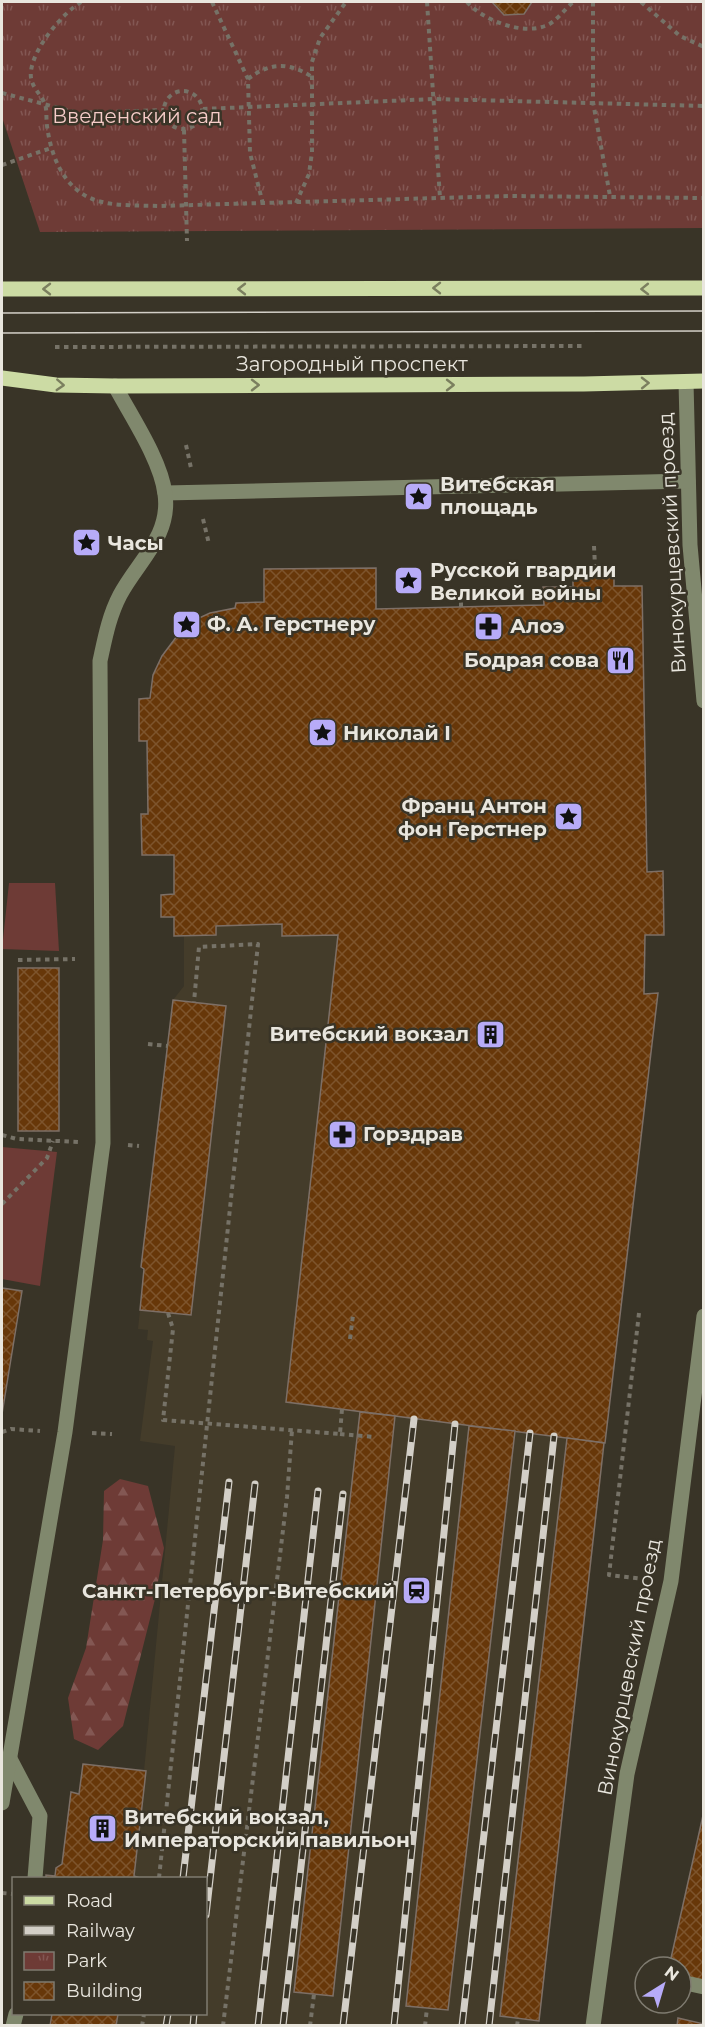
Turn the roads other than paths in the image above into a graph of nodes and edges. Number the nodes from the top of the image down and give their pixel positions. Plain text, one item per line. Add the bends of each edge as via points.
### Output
1 (704, 288) edge
2 (2, 289) edge
3 (2, 378) edge
4 (704, 381) edge
5 (686, 382) junction
6 (115, 386) junction
7 (688, 480) junction
8 (165, 493) junction
9 (704, 701) edge
10 (704, 1316) edge
11 (9, 1757) junction
12 (2, 1803) edge
13 (34, 1877) edge
14 (593, 2025) edge

1 -> 2 main road
3 -> 6 main road, Загородный проспект via 56,385
4 - 5 main road, Загородный проспект
6 -> 5 main road, Загородный проспект
5 - 7 street, Винокурцевский проезд
6 - 8 street via 147,445
7 - 8 street
7 - 9 street, Винокурцевский проезд
8 - 11 street via 164,521 155,544 120,594 100,661 103,1143 65,1432
10 - 14 street, Винокурцевский проезд via 671,1581 627,1774
11 - 12 street
11 - 13 street via 40,1816

